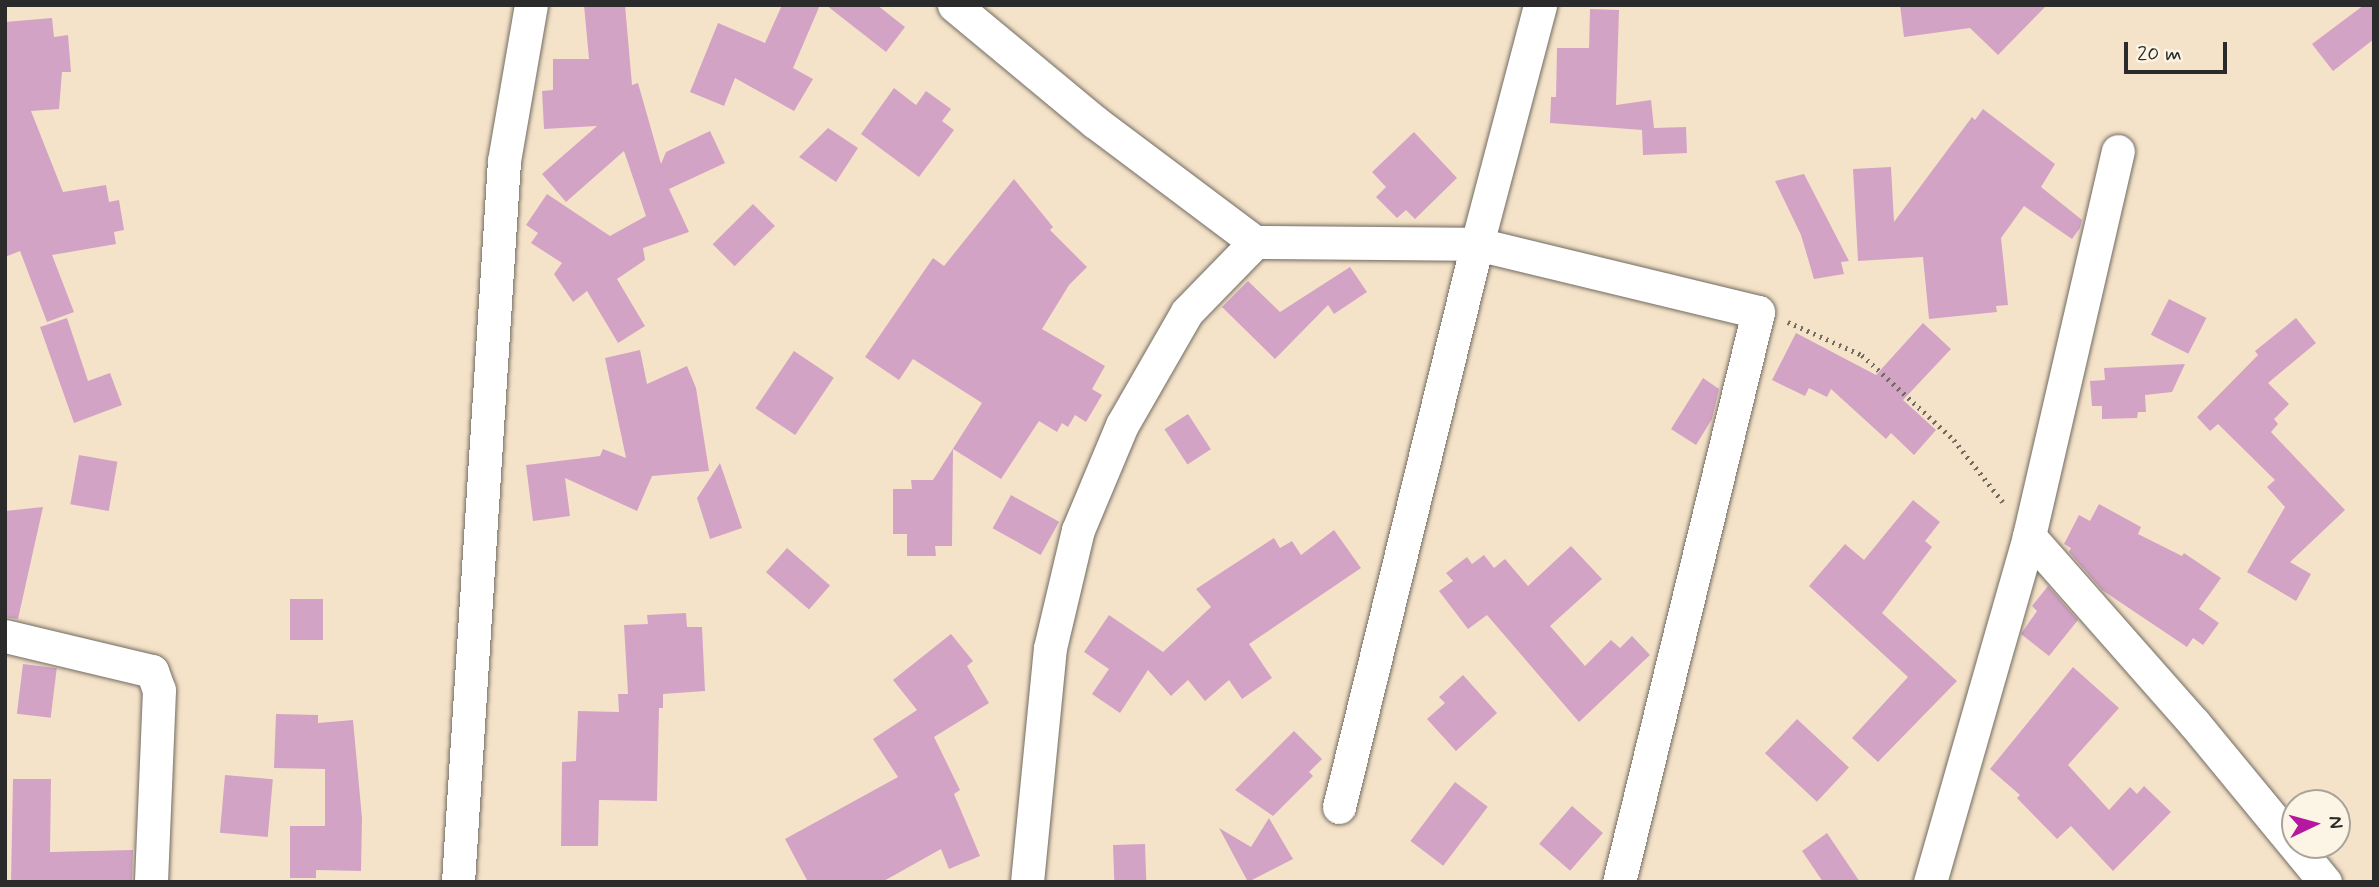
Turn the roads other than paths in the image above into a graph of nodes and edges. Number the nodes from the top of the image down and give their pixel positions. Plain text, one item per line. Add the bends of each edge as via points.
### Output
1 (531, 5) edge
2 (954, 5) edge
3 (1540, 5) edge
4 (2118, 151) dead end
5 (1255, 242) junction
6 (1477, 244) junction
7 (2029, 536) junction
8 (5, 636) edge
9 (1339, 807) dead end
10 (151, 882) edge
11 (458, 882) edge
12 (1027, 882) edge
13 (1619, 882) edge
14 (1930, 882) edge
15 (2325, 882) edge

1 - 11 street via 504,162
2 - 5 street via 1095,122
3 - 6 street
4 - 7 street
5 - 6 street
5 - 12 street via 1187,312 1122,425 1078,530 1050,648
6 - 9 street
6 - 13 street via 1758,312
7 - 14 street
7 - 15 street via 2194,723
8 - 10 street via 152,671 159,690

